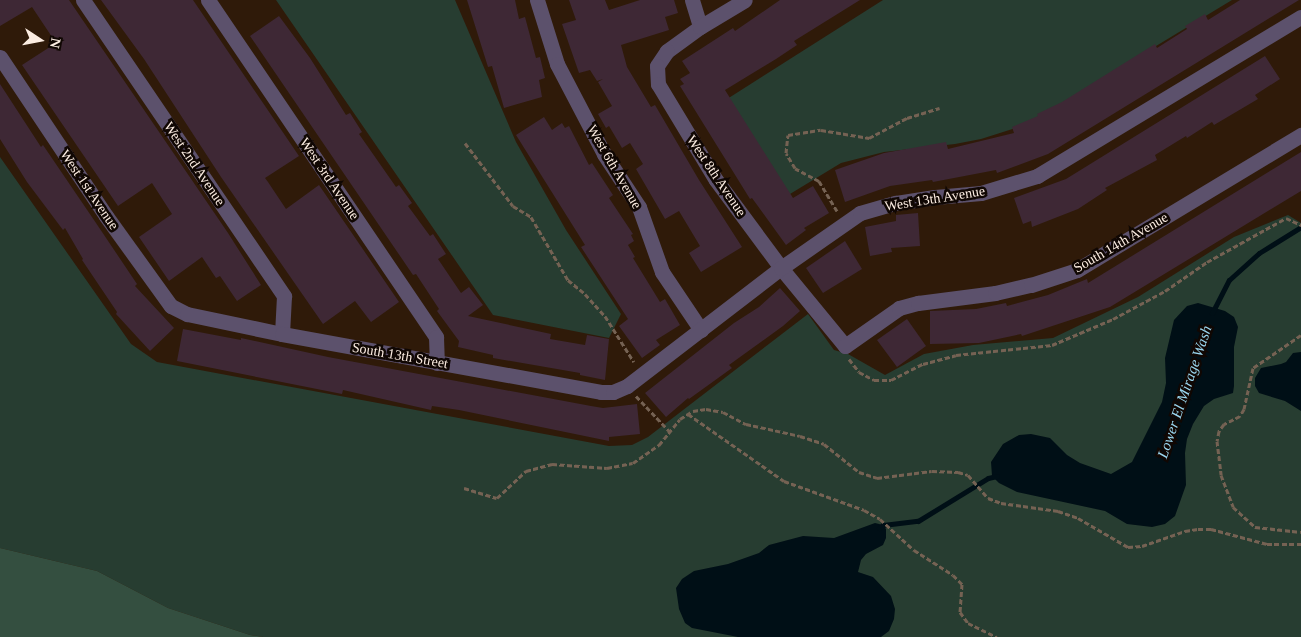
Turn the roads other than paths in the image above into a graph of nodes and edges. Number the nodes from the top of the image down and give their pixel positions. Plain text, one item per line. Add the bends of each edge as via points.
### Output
1 (83, 0) edge
2 (208, 0) edge
3 (537, 0) edge
4 (692, 0) edge
5 (745, 0) edge
6 (1301, 17) edge
7 (700, 27) junction
8 (0, 57) edge
9 (1301, 135) edge
10 (781, 268) junction
11 (187, 314) joint
12 (701, 330) junction
13 (282, 334) junction
14 (845, 346) joint
15 (437, 363) junction
16 (620, 389) joint

1 - 13 street, West 2nd Avenue via 284,296
2 - 15 street, West 3rd Avenue via 436,338
3 - 12 street, West 6th Avenue via 557,64 604,154 639,207 662,272
4 - 7 street
5 - 7 street, West 8th Avenue
6 - 10 street, West 13th Avenue via 1037,176 981,193 896,203 860,213
7 - 10 street, West 8th Avenue via 667,51 657,66 658,84 716,180
8 - 11 street, West 1st Avenue via 106,216 171,306
9 - 14 street, South 14th Avenue via 1077,270 995,293 918,302 899,308
10 - 12 street, West 13th Avenue
10 - 14 street, West 8th Avenue
11 - 13 street, South 13th Street
12 - 16 street, West 13th Avenue
13 - 15 street, South 13th Street
15 - 16 street, South 13th Street

